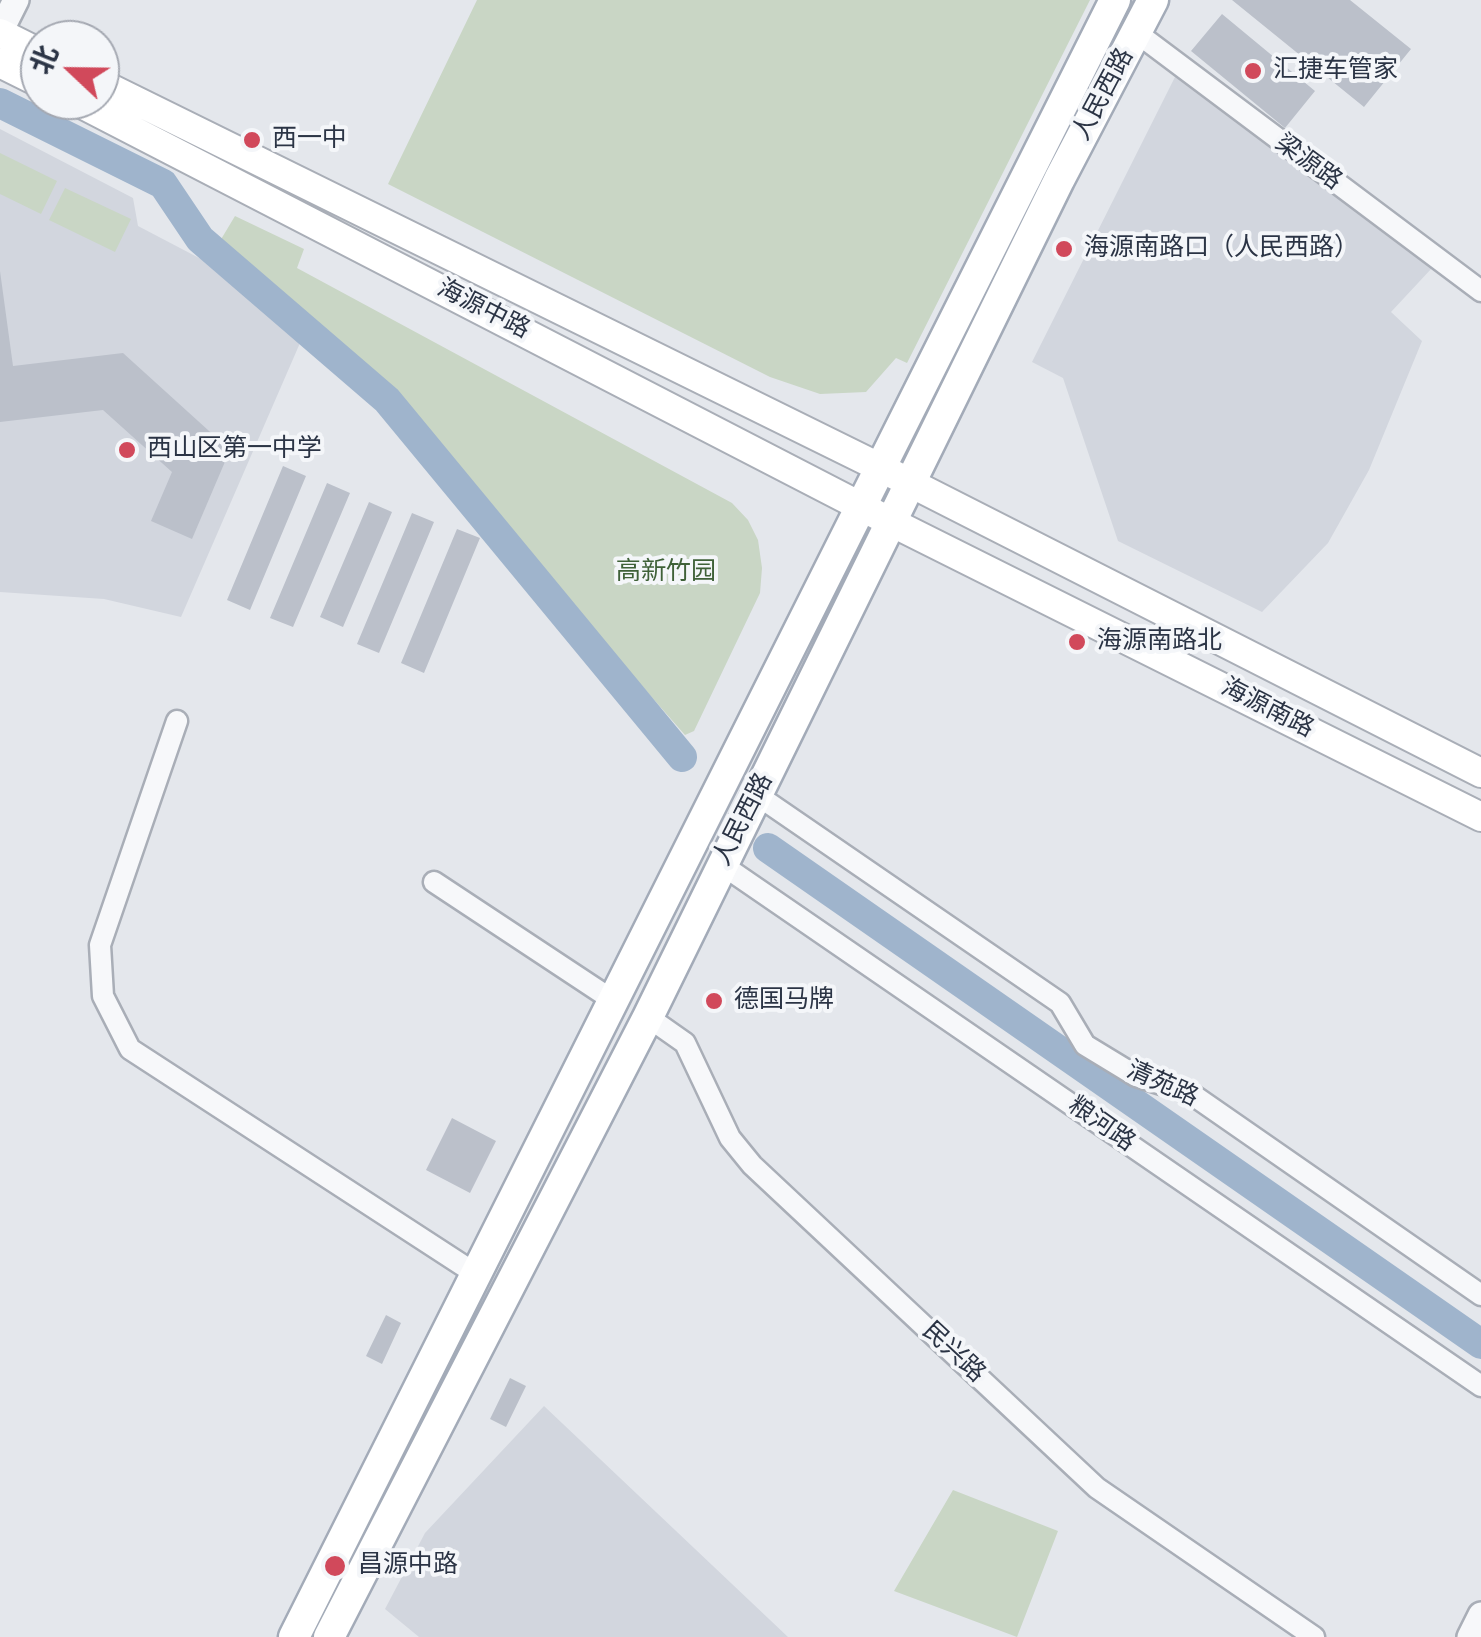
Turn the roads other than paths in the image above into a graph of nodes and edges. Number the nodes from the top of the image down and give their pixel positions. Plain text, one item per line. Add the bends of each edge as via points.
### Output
1 (16, 0) edge
2 (1115, 0) edge
3 (1153, 0) edge
4 (0, 32) edge
5 (1137, 33) junction
6 (120, 92) edge
7 (113, 120) edge
8 (1481, 290) edge
9 (878, 467) junction
10 (910, 484) junction
11 (859, 504) junction
12 (891, 522) junction
13 (177, 721) dead end
14 (1481, 773) edge
15 (756, 795) junction
16 (1481, 817) edge
17 (721, 864) junction
18 (434, 882) dead end
19 (614, 1001) junction
20 (648, 1017) junction
21 (476, 1274) junction
22 (1481, 1295) edge
23 (1481, 1386) edge
24 (1481, 1615) edge
25 (294, 1637) edge
26 (329, 1637) edge
27 (1314, 1637) edge
28 (1470, 1637) edge

1 - 4 street
2 - 9 main road, 人民西路
3 - 5 main road, 人民西路
5 - 8 street, 梁源路
5 - 10 main road, 人民西路
6 - 9 main road, 海源中路
7 - 11 main road, 海源中路
9 - 10 main road, 海源中路
9 - 11 main road, 人民西路
10 - 12 main road, 人民西路
10 - 14 main road, 海源南路
11 - 12 main road, 海源中路
11 - 19 main road, 人民西路
12 - 15 main road, 人民西路
12 - 16 main road, 海源南路
13 - 21 street via 100,945 103,996 130,1049
15 - 17 main road, 人民西路
15 - 22 street, 清苑路 via 1060,1003 1086,1045 1136,1076 1190,1093
17 - 20 main road, 人民西路
17 - 23 street, 粮河路
18 - 19 street
19 - 21 main road, 人民西路
20 - 26 main road, 人民西路
20 - 27 street, 民兴路 via 684,1043 730,1138 752,1165 1097,1488
21 - 25 main road, 人民西路
24 - 28 street

